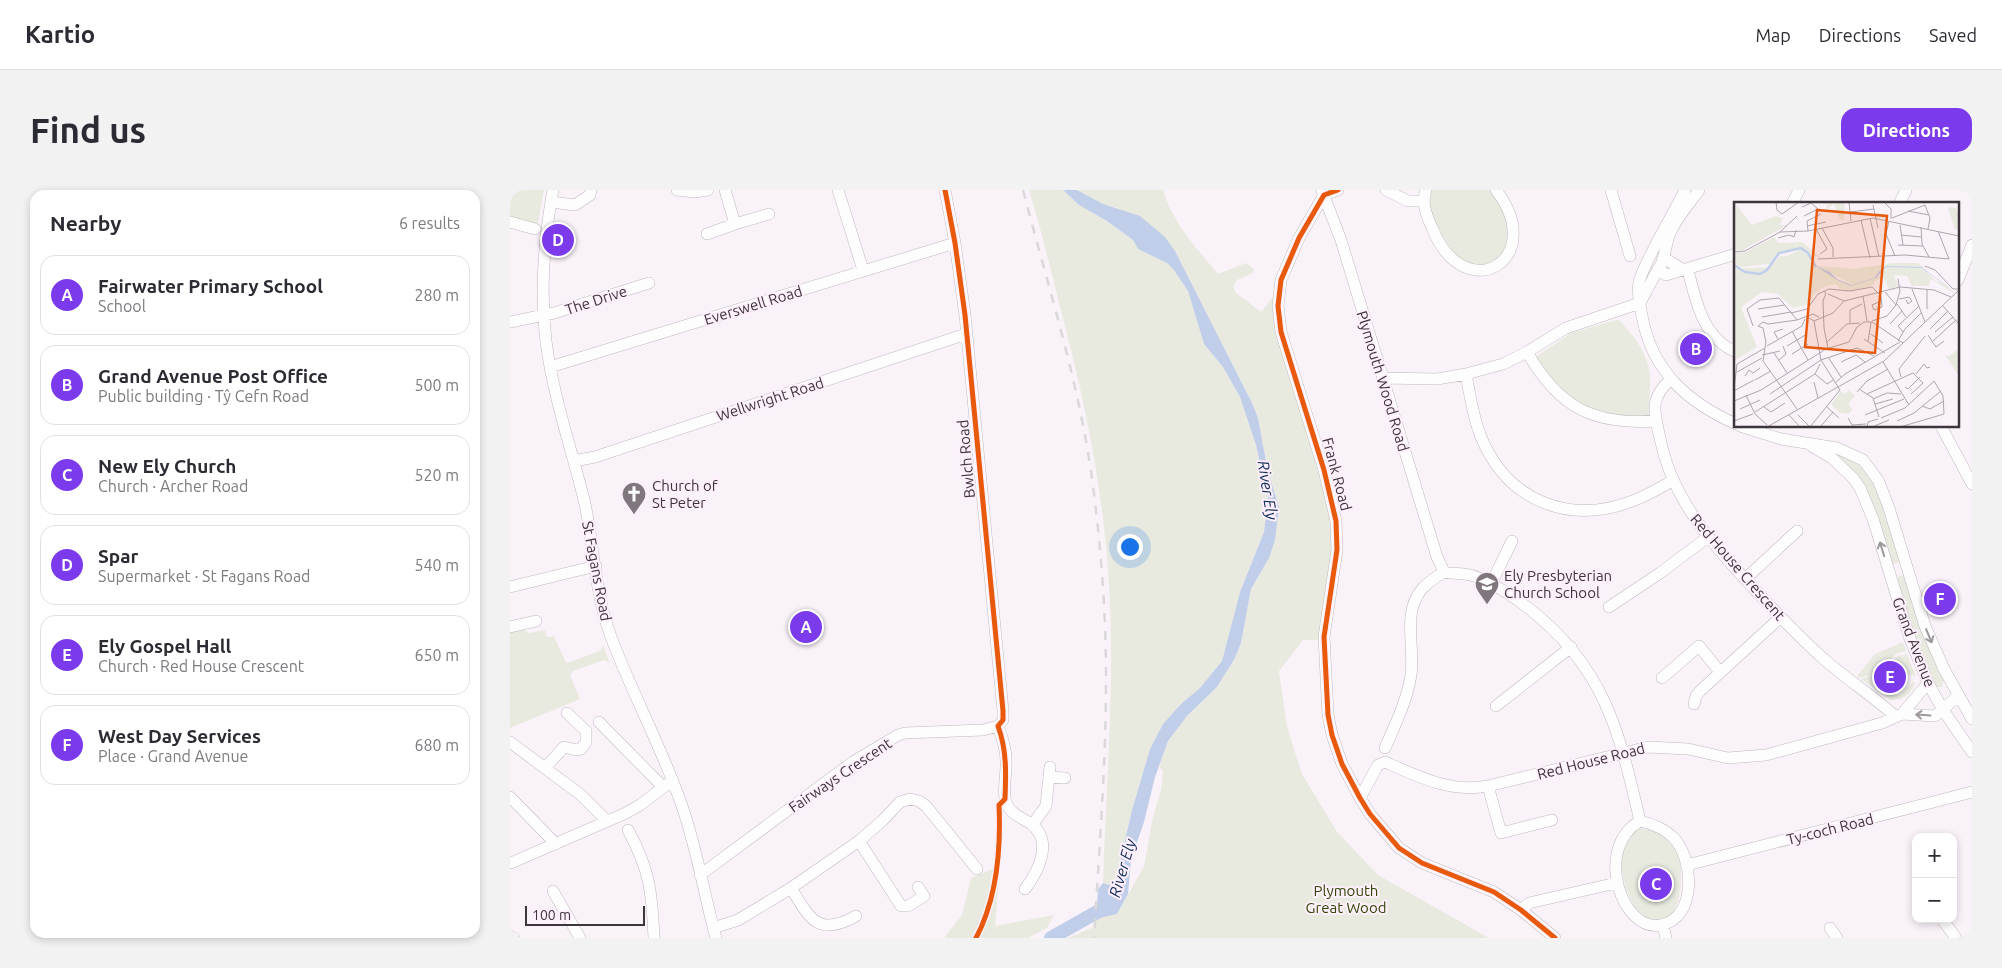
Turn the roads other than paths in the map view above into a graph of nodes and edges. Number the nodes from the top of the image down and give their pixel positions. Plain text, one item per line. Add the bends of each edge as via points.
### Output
1 (591, 190) edge
2 (682, 190) edge
3 (708, 190) edge
4 (725, 190) edge
5 (838, 190) edge
6 (945, 190) edge
7 (1338, 190) edge
8 (1386, 190) edge
9 (1496, 190) edge
10 (1611, 190) edge
11 (1685, 190) edge
12 (1699, 190) edge
13 (1799, 190) edge
14 (1906, 190) edge
15 (1323, 193) edge
16 (1424, 195) edge
17 (552, 196) edge
18 (1793, 202) edge
19 (1900, 202) edge
20 (769, 214) dead end
21 (510, 222) edge
22 (735, 224) junction
23 (534, 229) dead end
24 (707, 234) dead end
25 (955, 243) junction
26 (1972, 245) edge
27 (1734, 255) edge
28 (1630, 256) dead end
29 (1649, 259) junction
30 (1660, 264) junction
31 (863, 270) junction
32 (1686, 270) junction
33 (1960, 275) edge
34 (649, 283) dead end
35 (1640, 304) junction
36 (544, 315) junction
37 (510, 322) edge
38 (966, 334) junction
39 (1734, 351) edge
40 (1528, 352) junction
41 (550, 367) junction
42 (1466, 374) junction
43 (1382, 378) junction
44 (1671, 379) junction
45 (1656, 421) junction
46 (1734, 423) edge
47 (1745, 428) edge
48 (1943, 428) edge
49 (1807, 444) junction
50 (574, 461) junction
51 (1672, 481) junction
52 (1972, 484) edge
53 (1796, 531) dead end
54 (1708, 537) junction
55 (1512, 542) dead end
56 (596, 566) junction
57 (1908, 566) junction
58 (1444, 572) junction
59 (1889, 573) junction
60 (1745, 579) junction
61 (1491, 584) junction
62 (510, 587) edge
63 (1609, 607) dead end
64 (1781, 617) junction
65 (536, 621) dead end
66 (510, 627) edge
67 (1571, 648) junction
68 (1720, 672) junction
69 (1662, 678) dead end
70 (1928, 684) junction
71 (1958, 696) junction
72 (1694, 704) dead end
73 (1496, 706) dead end
74 (1943, 710) junction
75 (567, 713) dead end
76 (1899, 715) junction
77 (1972, 719) edge
78 (598, 722) dead end
79 (998, 726) junction
80 (510, 742) edge
81 (1385, 748) dead end
82 (1972, 752) edge
83 (1624, 753) junction
84 (544, 768) junction
85 (1065, 778) dead end
86 (668, 783) junction
87 (1488, 786) junction
88 (1972, 792) edge
89 (510, 797) edge
90 (1360, 798) junction
91 (1552, 820) dead end
92 (607, 821) junction
93 (1640, 822) junction
94 (1032, 825) junction
95 (628, 830) dead end
96 (859, 841) junction
97 (556, 844) junction
98 (511, 863) edge
99 (1687, 865) junction
100 (977, 869) dead end
101 (700, 875) junction
102 (1616, 883) junction
103 (918, 887) dead end
104 (790, 888) junction
105 (1025, 889) dead end
106 (553, 891) dead end
107 (1521, 910) junction
108 (856, 916) dead end
109 (1945, 923) edge
110 (1663, 925) junction
111 (1830, 928) dead end
112 (715, 933) edge
113 (510, 936) edge
114 (514, 938) edge
115 (580, 938) edge
116 (654, 938) edge
117 (1555, 938) edge
118 (1666, 938) edge
119 (1837, 938) edge
120 (1956, 938) edge

1 - 17 street via 590,195 575,205
2 - 3 street
4 - 22 street
5 - 31 street
6 - 25 street, Bwlch Road
7 - 15 street
8 - 16 street via 1408,201
9 - 16 street via 1507,208 1514,236 1506,257 1483,271 1465,269 1446,252 1425,211
10 - 28 street
11 - 29 street
12 - 30 street via 1673,227
13 - 18 street
14 - 19 street
15 - 43 street, Plymouth Wood Road via 1341,240
15 - 90 street, Frank Road via 1284,270 1279,289 1279,321 1334,506 1336,550 1324,637 1328,716 1342,764
17 - 36 street, St Fagans Road via 545,253
20 - 22 street
21 - 23 street
22 - 24 street
25 - 31 street, Everswell Road
25 - 38 street, Bwlch Road
26 - 33 street
27 - 32 street
29 - 30 street via 1652,270
29 - 35 street via 1639,285
30 - 32 street via 1666,275
30 - 35 street
31 - 41 street, Everswell Road
32 - 39 street via 1706,328 1717,341
34 - 36 street, The Drive
35 - 40 street via 1566,328
35 - 44 street via 1650,342
36 - 37 street, The Drive
36 - 41 street, St Fagans Road
38 - 50 street, Wellwright Road via 595,457
38 - 79 street, Bwlch Road via 1003,711
40 - 42 street via 1503,364
40 - 45 street via 1549,384 1581,410 1616,421
41 - 50 street, St Fagans Road
42 - 43 street via 1437,379
42 - 51 street via 1481,438 1496,466 1515,487 1535,500 1577,511 1606,508 1635,500
43 - 58 street, Plymouth Wood Road
44 - 45 street, Red House Crescent via 1656,397
44 - 46 street via 1700,405
45 - 51 street, Red House Crescent
47 - 49 street, Grand Avenue
48 - 52 street
49 - 57 street, Grand Avenue via 1837,448 1863,460 1878,480
59 -> 49 street, Grand Avenue via 1873,520 1854,478 1832,458
50 - 56 street, St Fagans Road
51 - 54 street, Red House Crescent
53 - 60 street
54 - 60 street, Red House Crescent
54 - 63 street
55 - 61 street
56 - 62 street
56 - 86 street, St Fagans Road via 609,631
57 - 59 street
57 -> 71 street, Grand Avenue via 1925,626
58 - 61 street via 1469,575
58 - 81 street via 1423,587 1414,602 1411,613 1411,675
59 - 70 street, Grand Avenue
60 - 64 street, Red House Crescent
61 - 67 street via 1537,615
64 - 68 street
64 - 76 street, Red House Crescent via 1824,659
65 - 66 street
67 - 73 street
67 - 83 street via 1597,686
68 - 69 street via 1699,646
68 - 72 street via 1700,691
70 - 74 street, Grand Avenue
70 - 76 street, Red House Road
71 - 74 street
71 - 77 street, Grand Avenue
74 -> 76 street, Red House Road via 1934,716
74 - 82 street, Grand Avenue
75 - 84 street via 586,731 586,742 581,749 564,747
76 - 83 street, Red House Road via 1855,731 1748,758 1728,758 1668,746
78 - 86 street
79 - 94 street via 1006,760 1005,799 1015,815
79 - 101 street, Fairways Crescent via 983,730 898,735 853,762
80 - 84 street
83 - 87 street, Red House Road
83 - 93 street
84 - 92 street via 581,795
85 - 94 street via 1049,772 1046,806
86 - 92 street via 640,805
86 - 101 street, St Fagans Road via 689,825
87 - 90 street, Red House Road via 1469,789 1442,785 1385,762 1378,765
87 - 91 street via 1501,833
88 - 99 street, Ty-coch Road
89 - 97 street
90 - 107 street, Frank Road via 1387,835 1409,856 1494,892
92 - 97 street
93 - 99 street via 1663,829 1674,839
93 - 102 street via 1627,831 1618,845
94 - 105 street via 1042,840 1043,850 1037,870
95 - 116 street via 645,863 649,879
96 - 100 street via 900,802 919,801
96 - 103 street via 901,906 908,906 924,896
96 - 104 street
97 - 98 street
99 - 110 street via 1689,878 1684,904 1679,915
101 - 112 street, St Fagans Road
102 - 107 street via 1529,903
102 - 110 street via 1623,900 1636,916 1651,925
104 - 108 street via 819,926 840,925
104 - 112 street
106 - 115 street
107 - 117 street, Frank Road
109 - 120 street
110 - 118 street
111 - 119 street
113 - 114 street

